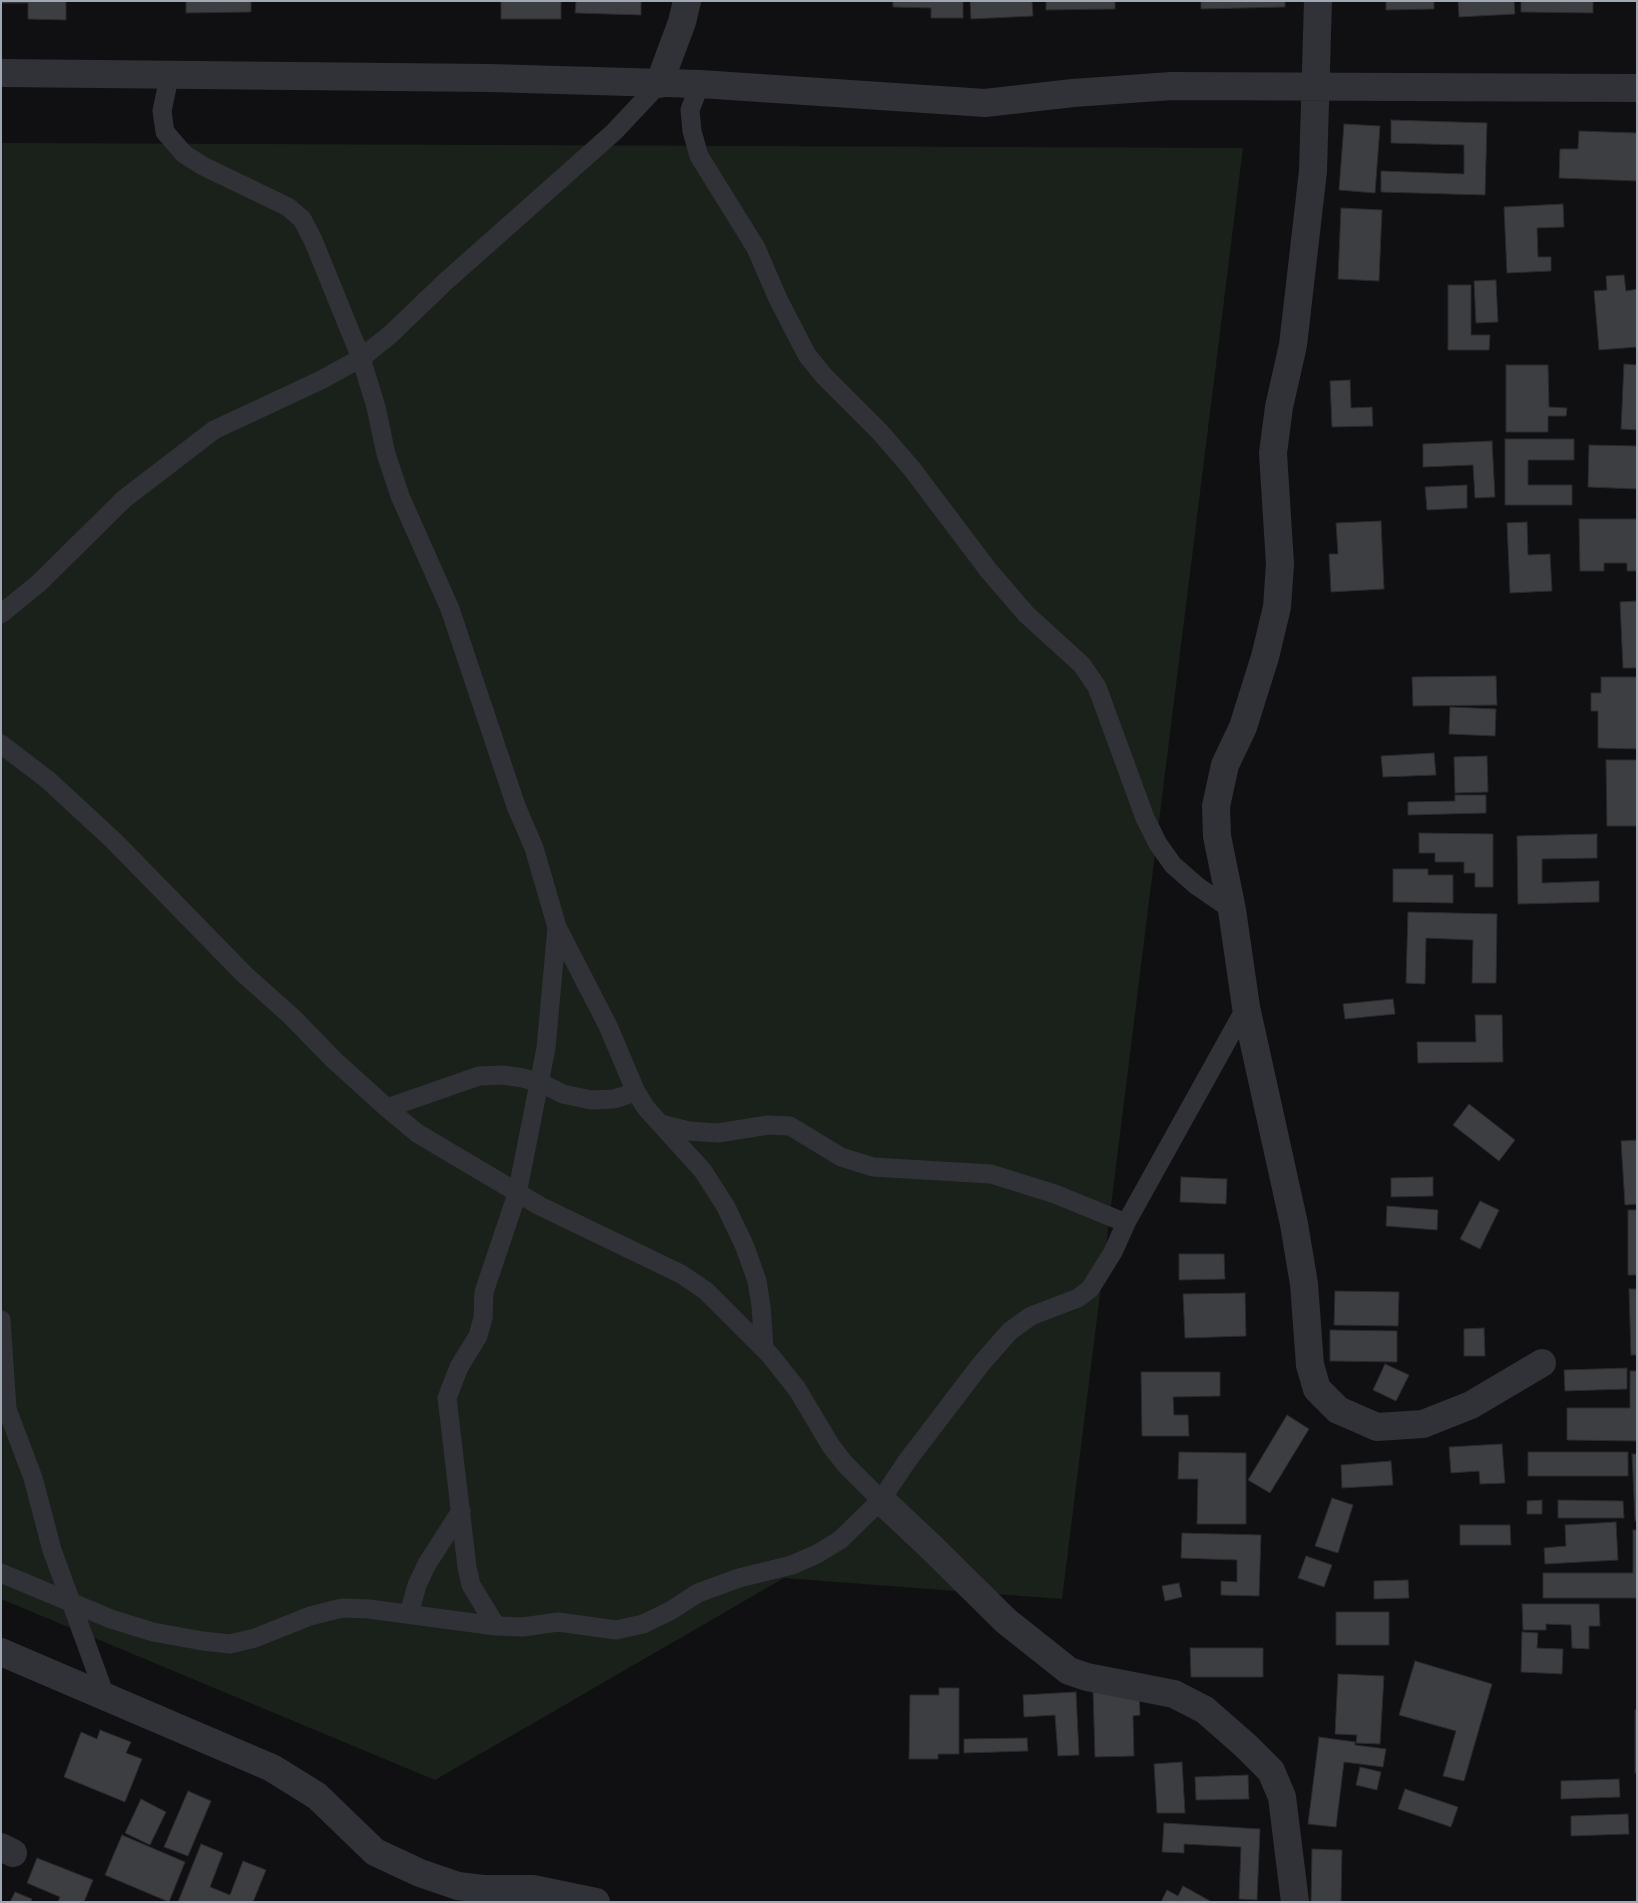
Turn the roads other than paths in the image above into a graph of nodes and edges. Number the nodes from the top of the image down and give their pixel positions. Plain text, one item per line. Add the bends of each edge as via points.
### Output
1 (686, 1) edge
2 (1318, 1) edge
3 (1, 73) edge
4 (170, 73) junction
5 (659, 84) junction
6 (700, 84) junction
7 (1315, 86) junction
8 (1637, 88) edge
9 (361, 358) junction
10 (1, 614) edge
11 (1, 744) edge
12 (1232, 910) junction
13 (557, 927) junction
14 (1246, 1007) junction
15 (541, 1083) junction
16 (636, 1092) junction
17 (387, 1108) junction
18 (660, 1124) junction
19 (517, 1194) junction
20 (1126, 1223) junction
21 (1, 1320) edge
22 (764, 1348) junction
23 (1542, 1363) dead end
24 (4, 1411) edge
25 (881, 1500) junction
26 (461, 1511) junction
27 (1, 1573) edge
28 (72, 1603) junction
29 (409, 1614) junction
30 (496, 1626) junction
31 (1, 1652) edge
32 (106, 1698) junction
33 (596, 1902) edge
34 (1295, 1902) edge

1 - 5 street via 682,22
2 - 7 street
3 - 4 street
4 - 5 street
4 - 9 lane via 162,111 165,132 184,154 288,207 302,219
5 - 6 street
5 - 9 lane via 614,132
6 - 7 street via 985,103 1172,86
6 - 12 lane via 690,110 698,156 756,248 807,355 912,469 989,571 1026,614 1082,665 1097,687 1145,818 1158,844 1173,865
7 - 8 street
7 - 12 street via 1313,170 1302,273 1293,346 1279,407 1273,453 1280,564 1277,607 1243,727 1224,765 1216,806 1217,836
9 - 10 lane via 214,430 124,498 39,583
9 - 13 lane via 400,496 450,609 516,806 534,848
11 - 17 lane via 48,780 114,841 244,974
12 - 14 street
13 - 15 lane
13 - 16 lane via 608,1026
14 - 20 lane
14 - 23 street via 1294,1224 1304,1284 1310,1365 1318,1389 1338,1410 1377,1427 1423,1424 1471,1404
15 - 16 lane via 563,1094 591,1100 614,1099
15 - 17 lane via 503,1075 478,1076
15 - 19 lane
16 - 18 lane
17 - 19 lane via 417,1132
18 - 20 lane via 718,1133 768,1124 790,1126 841,1157 873,1167 991,1174 1055,1194
18 - 22 lane via 703,1171 734,1223 757,1281
19 - 22 lane via 681,1274 706,1291
19 - 26 lane via 484,1292 483,1318 478,1336 459,1367 447,1398
20 - 25 lane via 1114,1252 1090,1289 1078,1298 1030,1316 1010,1331 981,1364
21 - 24 lane
22 - 25 lane via 797,1389 845,1464
24 - 28 lane via 33,1478 52,1550
25 - 30 lane via 840,1540 817,1554 792,1565 739,1578 698,1593 643,1624 616,1630 558,1622 524,1627
25 - 34 street via 1006,1621 1069,1671 1174,1694 1205,1710 1246,1746 1270,1771 1282,1797
26 - 29 lane via 427,1564
26 - 30 lane via 462,1538 471,1585
27 - 28 lane
28 - 29 lane via 153,1632 230,1644 342,1608
28 - 32 lane
29 - 30 lane
31 - 32 street
32 - 33 street via 272,1768 317,1796 375,1852 420,1873 458,1886 533,1889

